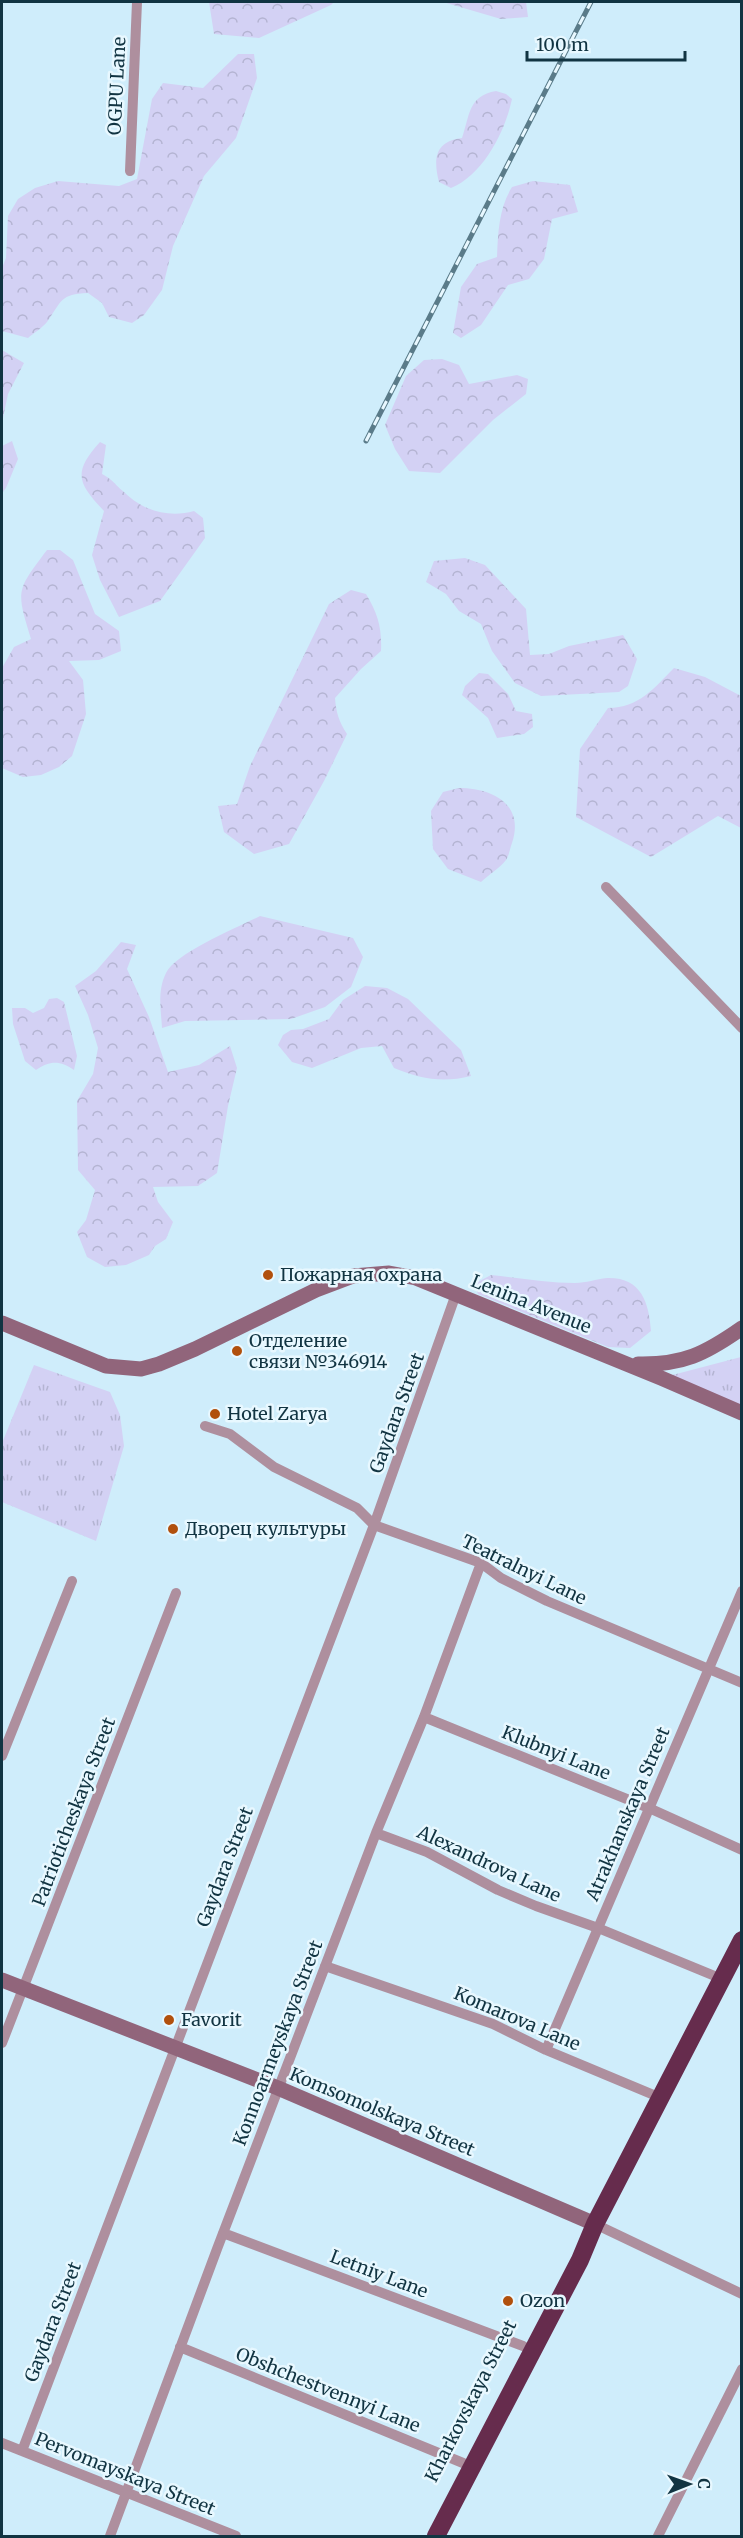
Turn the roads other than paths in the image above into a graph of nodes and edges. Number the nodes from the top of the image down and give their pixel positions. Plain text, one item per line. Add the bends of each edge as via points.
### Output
1 (137, 2) edge
2 (130, 171) dead end
3 (606, 887) dead end
4 (741, 1028) edge
5 (456, 1294) junction
6 (2, 1323) edge
7 (741, 1328) edge
8 (626, 1363) junction
9 (741, 1413) edge
10 (205, 1426) dead end
11 (374, 1525) junction
12 (481, 1563) junction
13 (72, 1581) dead end
14 (741, 1591) edge
15 (176, 1593) dead end
16 (707, 1670) junction
17 (741, 1683) edge
18 (424, 1717) junction
19 (2, 1756) edge
20 (649, 1808) junction
21 (376, 1833) junction
22 (741, 1850) edge
23 (598, 1928) junction
24 (741, 1940) edge
25 (325, 1966) junction
26 (722, 1979) junction
27 (2, 1980) edge
28 (23, 1989) junction
29 (2, 2043) edge
30 (174, 2048) junction
31 (546, 2050) junction
32 (278, 2088) junction
33 (661, 2098) junction
34 (595, 2224) junction
35 (223, 2234) junction
36 (741, 2294) edge
37 (523, 2346) junction
38 (180, 2347) junction
39 (741, 2369) edge
40 (2, 2443) edge
41 (22, 2451) junction
42 (463, 2463) junction
43 (125, 2493) junction
44 (110, 2536) edge
45 (236, 2536) edge
46 (422, 2536) edge
47 (436, 2536) edge
48 (658, 2536) edge

1 - 2 street, OGPU Lane
3 - 4 street
5 - 6 main road, Lenina Avenue via 416,1278 389,1273 353,1276 195,1349 141,1369 106,1366
5 - 8 main road, Lenina Avenue
5 - 11 street, Gaydara Street
7 - 8 main road via 691,1359 660,1364
8 - 9 main road, Lenina Avenue
10 - 11 street, Teatralnyi Lane via 230,1434 274,1467 357,1508
11 - 12 street, Teatralnyi Lane
11 - 30 street, Gaydara Street
12 - 16 street, Teatralnyi Lane via 501,1578 547,1601
12 - 18 street, Konnoarmeyskaya Street
13 - 19 street
14 - 16 street, Atrakhanskaya Street
15 - 28 street, Patrioticheskaya Street
16 - 17 street, Teatralnyi Lane
16 - 20 street, Atrakhanskaya Street
18 - 20 street, Klubnyi Lane
18 - 21 street, Konnoarmeyskaya Street
20 - 22 street, Klubnyi Lane
20 - 23 street, Atrakhanskaya Street
21 - 23 street, Alexandrova Lane via 427,1852 498,1890
21 - 25 street, Konnoarmeyskaya Street
23 - 26 street, Alexandrova Lane
23 - 31 street, Atrakhanskaya Street
24 - 26 highway, Kharkovskaya Street
25 - 31 street, Komarova Lane via 494,2024
25 - 32 street, Konnoarmeyskaya Street
26 - 33 highway, Kharkovskaya Street
27 - 28 main road, Komsomolskaya Street
28 - 29 street, Patrioticheskaya Street
28 - 30 main road, Komsomolskaya Street
30 - 32 main road, Komsomolskaya Street
30 - 41 street, Gaydara Street
31 - 33 street, Komarova Lane
32 - 34 main road, Komsomolskaya Street
32 - 35 street, Konnoarmeyskaya Street
33 - 34 highway, Kharkovskaya Street
34 - 36 street, Komsomolskaya Street
34 - 37 highway, Kharkovskaya Street via 570,2256
34 - 47 highway, Kharkovskaya Street via 575,2271
35 - 37 street, Letniy Lane
35 - 38 street, Konnoarmeyskaya Street
37 - 42 highway, Kharkovskaya Street
38 - 42 street, Obshchestvennyi Lane
38 - 43 street, Konnoarmeyskaya Street
39 - 48 street
40 - 41 street, Pervomayskaya Street
41 - 43 street, Pervomayskaya Street
42 - 46 highway, Kharkovskaya Street
43 - 44 street, Konnoarmeyskaya Street
43 - 45 street, Pervomayskaya Street

